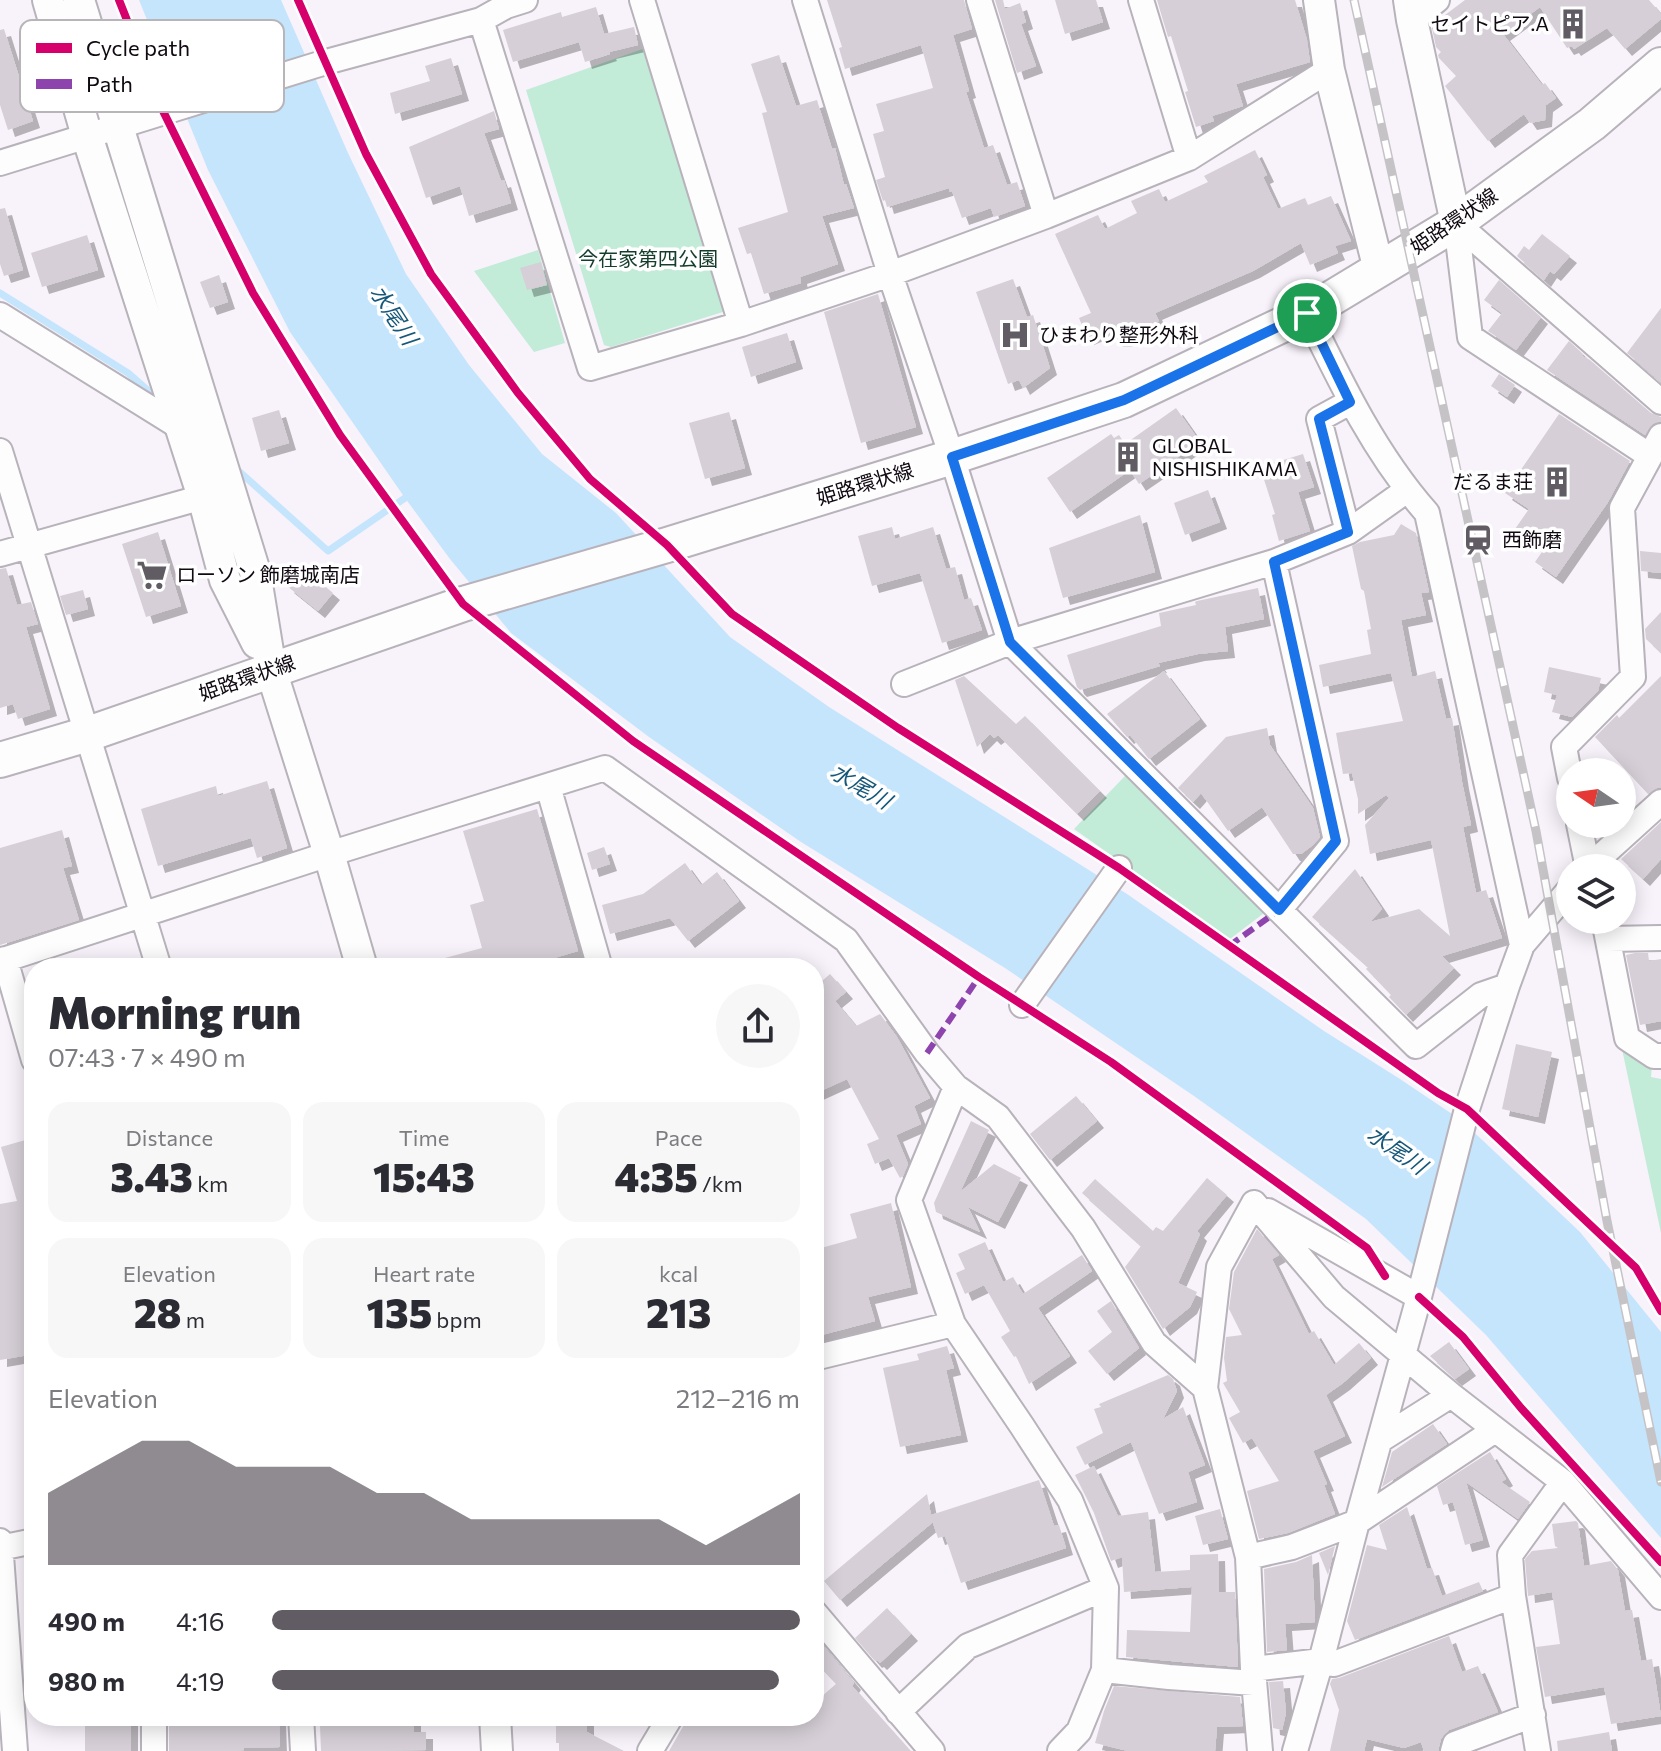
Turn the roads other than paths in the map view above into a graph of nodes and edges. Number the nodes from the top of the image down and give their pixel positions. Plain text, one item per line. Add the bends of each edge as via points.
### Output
1 (48, 0) edge
2 (79, 0) edge
3 (642, 0) edge
4 (805, 0) edge
5 (979, 0) edge
6 (1141, 0) edge
7 (1319, 0) edge
8 (1437, 0) edge
9 (511, 2) edge
10 (1411, 10) edge
11 (54, 20) edge
12 (85, 20) edge
13 (481, 20) junction
14 (1661, 65) edge
15 (1329, 70) junction
16 (284, 75) edge
17 (80, 112) edge
18 (113, 112) edge
19 (160, 112) edge
20 (117, 127) junction
21 (87, 136) junction
22 (1189, 158) junction
23 (0, 163) edge
24 (1046, 216) junction
25 (1456, 223) junction
26 (1379, 270) junction
27 (890, 274) junction
28 (1307, 313) junction
29 (0, 315) edge
30 (741, 324) junction
31 (1350, 402) junction
32 (1661, 402) edge
33 (180, 427) junction
34 (1655, 446) edge
35 (0, 451) edge
36 (952, 457) junction
37 (1407, 490) junction
38 (203, 497) junction
39 (1348, 532) junction
40 (30, 545) junction
41 (0, 554) edge
42 (1274, 562) junction
43 (1010, 642) junction
44 (271, 670) junction
45 (904, 684) dead end
46 (88, 734) junction
47 (1566, 758) edge
48 (0, 760) edge
49 (548, 786) junction
50 (1661, 802) edge
51 (329, 854) junction
52 (1603, 854) edge
53 (1119, 868) dead end
54 (1556, 905) edge
55 (1279, 910) junction
56 (143, 915) junction
57 (1607, 934) edge
58 (1634, 934) edge
59 (1661, 938) edge
60 (1522, 945) junction
61 (156, 958) edge
62 (359, 958) edge
63 (597, 958) edge
64 (2, 960) edge
65 (1507, 986) junction
66 (1022, 1005) dead end
67 (24, 1029) edge
68 (1661, 1056) edge
69 (956, 1087) junction
70 (1254, 1203) junction
71 (1419, 1297) junction
72 (953, 1324) junction
73 (1403, 1355) junction
74 (824, 1356) edge
75 (1205, 1388) junction
76 (1451, 1395) junction
77 (1495, 1430) junction
78 (1380, 1440) junction
79 (1563, 1482) junction
80 (1357, 1522) junction
81 (24, 1542) edge
82 (0, 1546) edge
83 (1248, 1557) junction
84 (1106, 1588) junction
85 (1513, 1596) junction
86 (1661, 1597) edge
87 (824, 1624) edge
88 (1321, 1661) junction
89 (1104, 1670) junction
90 (1254, 1676) junction
91 (898, 1712) junction
92 (1533, 1715) junction
93 (158, 1726) edge
94 (302, 1726) edge
95 (496, 1726) edge
96 (665, 1726) edge
97 (15, 1751) edge
98 (154, 1751) edge
99 (303, 1751) edge
100 (497, 1751) edge
101 (650, 1751) edge
102 (932, 1751) edge
103 (1060, 1751) edge
104 (1260, 1751) edge
105 (1295, 1751) edge
106 (1453, 1751) edge
107 (1538, 1751) edge

1 - 11 street
2 - 12 street
3 - 30 street
4 - 27 street
5 - 24 street
6 - 22 street
7 - 15 street
8 - 10 street
9 - 13 street
10 - 25 street
13 - 16 street
13 - 30 street via 590,368
14 - 25 main road, 姫路環状線 via 1592,124
15 - 22 street
15 - 26 street
17 - 21 street
18 - 20 street
19 - 20 street
20 - 21 street
20 - 44 street via 255,572
21 - 23 street
21 - 33 street
22 - 24 street
24 - 27 street
25 - 26 main road, 姫路環状線
25 - 32 street
25 - 34 street via 1470,337
26 - 28 main road, 姫路環状線
27 - 30 street
27 - 36 street
28 - 31 street
28 - 36 main road, 姫路環状線 via 1124,400
29 - 33 street
31 - 37 street
31 - 39 street via 1319,419
33 - 38 street
34 - 47 street via 1622,508 1633,677 1564,747
35 - 40 street
36 - 43 street
36 - 44 main road, 姫路環状線 via 463,604
37 - 39 street
37 - 60 street via 1427,513
38 - 40 street
38 - 44 street via 225,580
39 - 42 street
40 - 41 street
40 - 46 street
42 - 43 street
42 - 55 street via 1336,841
43 - 45 street
43 - 55 street
44 - 46 main road, 姫路環状線
44 - 51 street
46 - 48 main road, 姫路環状線
46 - 56 street
49 - 51 street
49 - 63 street
49 - 69 street via 605,768 846,940
50 - 52 street
51 - 56 street
51 - 62 street
53 - 66 street
54 - 60 street
55 - 65 street via 1416,1046 1481,995
56 - 61 street
56 - 64 street
57 - 68 street via 1627,1038
58 - 59 street
60 - 65 street
64 - 67 street
65 - 71 street via 1467,1109
69 - 72 street via 909,1200
69 - 75 street via 998,1117 1083,1228 1154,1343
70 - 71 street
70 - 73 street via 1334,1297
70 - 75 street via 1219,1267
71 - 73 street
72 - 74 street
72 - 84 street via 1070,1500
73 - 76 street
73 - 78 street
75 - 83 street
76 - 77 street
76 - 78 street
77 - 79 street
77 - 80 street
78 - 80 street
79 - 85 street via 1510,1555
79 - 86 street
80 - 83 street
80 - 88 street
81 - 82 street
82 - 97 street
83 - 90 street
84 - 89 street
84 - 91 street via 968,1646
85 - 88 street via 1334,1664
85 - 92 street
87 - 91 street
88 - 90 street
88 - 105 street
89 - 90 street via 1169,1677
89 - 103 street via 1079,1731
90 - 104 street
91 - 102 street
92 - 106 street via 1455,1744
92 - 107 street
93 - 98 street
94 - 99 street
95 - 100 street
96 - 101 street

